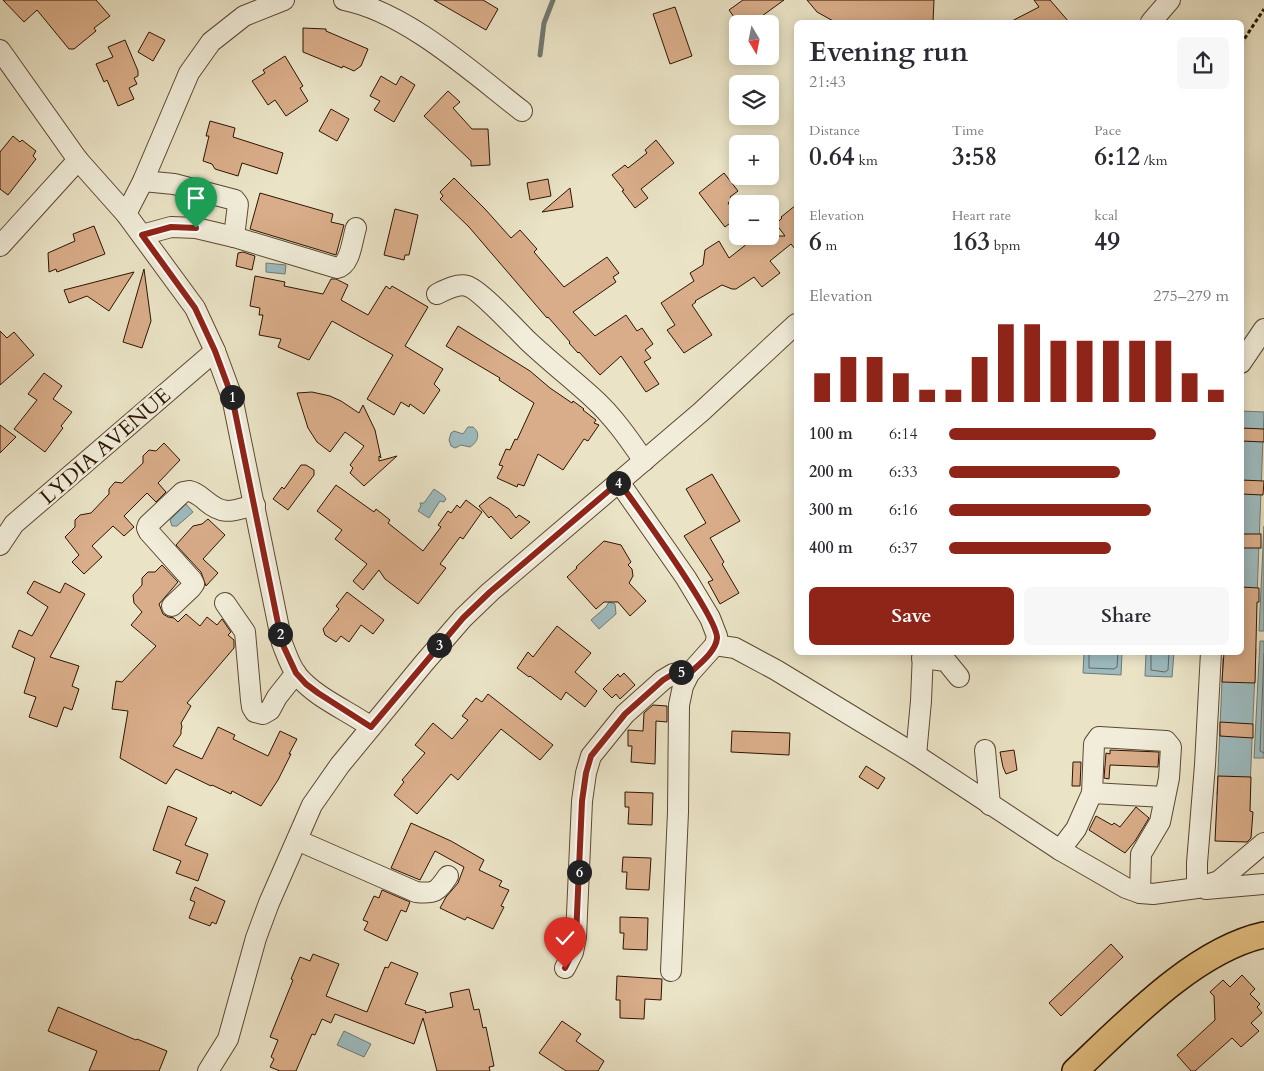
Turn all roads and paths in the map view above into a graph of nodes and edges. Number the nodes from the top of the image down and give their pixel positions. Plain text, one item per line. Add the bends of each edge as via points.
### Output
1 (284, 0) edge
2 (344, 0) edge
3 (1170, 0) edge
4 (1264, 9) edge
5 (1152, 20) edge
6 (1244, 39) edge
7 (0, 50) edge
8 (522, 111) dead end
9 (78, 160) junction
10 (143, 181) junction
11 (126, 214) junction
12 (356, 228) dead end
13 (142, 235) junction
14 (234, 236) junction
15 (0, 246) edge
16 (437, 294) dead end
17 (794, 326) edge
18 (1264, 330) edge
19 (215, 351) junction
20 (1244, 359) edge
21 (644, 461) junction
22 (619, 482) junction
23 (255, 505) junction
24 (0, 545) edge
25 (225, 603) dead end
26 (172, 606) dead end
27 (715, 645) junction
28 (922, 655) edge
29 (1211, 655) edge
30 (296, 673) junction
31 (689, 674) junction
32 (959, 678) dead end
33 (371, 727) junction
34 (985, 750) dead end
35 (916, 755) junction
36 (1092, 793) junction
37 (1164, 797) junction
38 (990, 805) junction
39 (297, 840) junction
40 (1264, 843) edge
41 (1060, 850) junction
42 (448, 876) dead end
43 (1264, 884) edge
44 (1197, 888) junction
45 (1175, 892) junction
46 (1140, 893) junction
47 (1264, 935) edge
48 (565, 968) dead end
49 (671, 971) dead end
50 (208, 1071) edge
51 (1076, 1071) edge

1 - 10 street via 244,16 212,42 189,73
2 - 8 street via 358,2 399,20
3 - 5 street
4 - 6 path
7 - 9 street
9 - 11 street
9 - 15 street
10 - 11 street
10 - 14 street via 174,184 235,200 238,204
11 - 13 street
12 - 14 street via 346,263 337,268
13 - 14 street via 181,227
13 - 19 street via 195,308
16 - 21 street via 456,286 466,285 474,290 594,399
17 - 21 street
18 - 20 street
19 - 23 street via 232,397
19 - 24 street, LYDIA AVENUE via 14,524
21 - 22 street
22 - 27 street via 700,602 717,636
22 - 33 street via 463,618
23 - 26 street via 226,512 200,496 183,492 148,525 149,532 194,584
23 - 30 street via 282,643
25 - 30 street via 245,632 255,712 262,714 270,710
27 - 31 street
27 - 35 street via 735,648 776,670
28 - 32 street via 946,661
28 - 35 street
29 - 44 street
30 - 33 street via 318,693
31 - 48 street via 673,674 663,680 625,714 591,756 582,801 576,936
31 - 49 street via 679,705
33 - 39 street via 312,805
34 - 38 street
35 - 38 street
36 - 37 street
36 - 37 street via 1094,744 1099,738 1111,737 1166,741 1171,746
36 - 41 street via 1076,829
37 - 46 street via 1160,822 1141,854
38 - 41 street
39 - 42 street via 416,892 434,892
39 - 50 street via 256,938 228,1039
40 - 44 street via 1219,881
41 - 46 street
43 - 45 street
44 - 45 street
45 - 46 street
47 - 51 main road via 1229,947 1189,970

